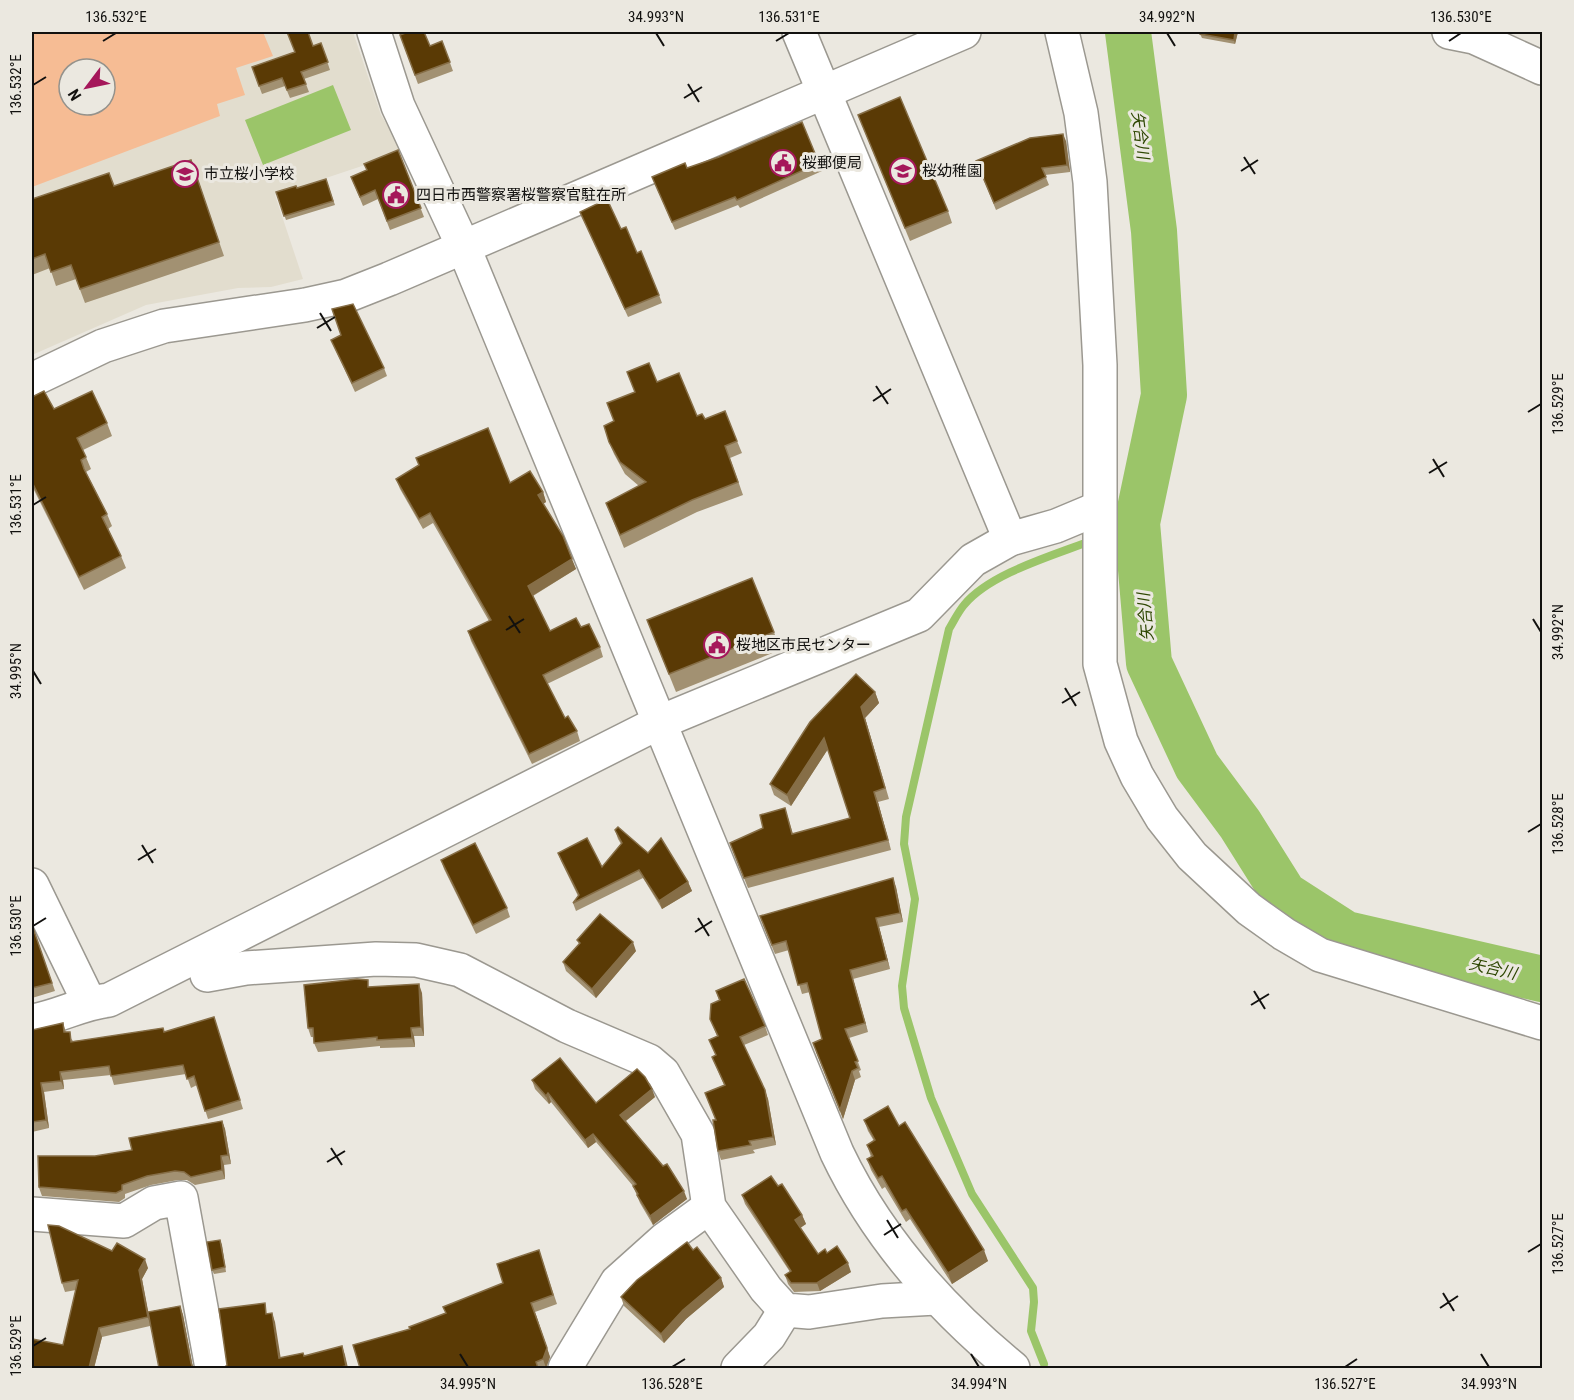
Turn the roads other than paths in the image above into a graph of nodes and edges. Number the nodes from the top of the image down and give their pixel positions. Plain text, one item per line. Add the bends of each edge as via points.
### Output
1 (374, 32) edge
2 (799, 32) edge
3 (964, 32) edge
4 (1062, 32) edge
5 (1449, 32) edge
6 (1542, 68) edge
7 (824, 90) junction
8 (464, 248) junction
9 (32, 380) edge
10 (1100, 513) junction
11 (1010, 539) junction
12 (658, 723) junction
13 (32, 885) edge
14 (207, 975) dead end
15 (89, 1002) junction
16 (32, 1021) edge
17 (1542, 1023) edge
18 (709, 1207) junction
19 (32, 1214) edge
20 (936, 1298) junction
21 (785, 1310) junction
22 (212, 1368) edge
23 (565, 1368) edge
24 (738, 1368) edge
25 (1013, 1368) edge

1 - 8 street via 398,106
2 - 7 street
3 - 7 street
4 - 10 street via 1081,113 1090,182 1100,366
5 - 6 street via 1474,37
7 - 8 street
7 - 11 street
8 - 9 street via 346,296 164,326 137,334
8 - 12 street
10 - 11 street
10 - 17 street via 1100,664 1109,704 1120,741 1137,776 1162,818 1192,856 1249,909 1320,955
11 - 12 street via 973,560 919,615
12 - 15 street via 109,1000
12 - 20 street via 845,1170 881,1232
13 - 15 street
14 - 18 street via 246,968 376,959 416,960 460,970 567,1026 650,1061 663,1073 698,1134
15 - 16 street via 60,1015
18 - 21 street
18 - 23 street via 617,1282
19 - 22 street via 124,1221 154,1203 181,1198
20 - 21 street via 809,1312
20 - 25 street
21 - 24 street via 769,1336

